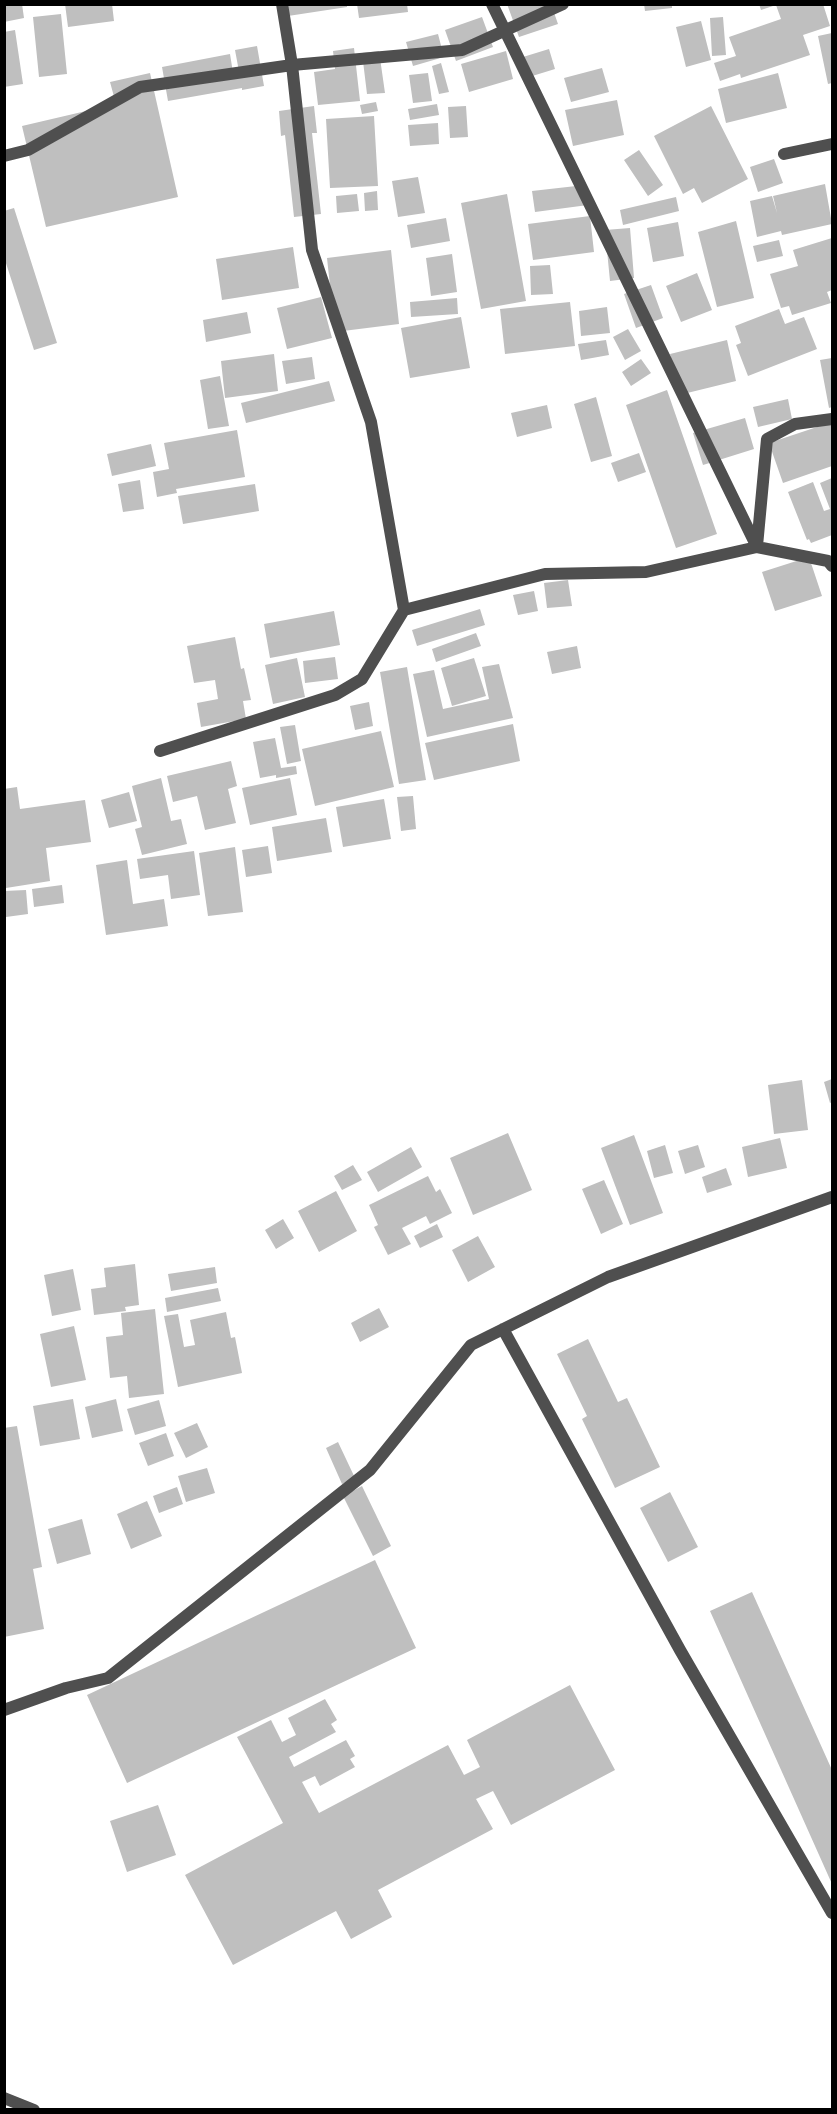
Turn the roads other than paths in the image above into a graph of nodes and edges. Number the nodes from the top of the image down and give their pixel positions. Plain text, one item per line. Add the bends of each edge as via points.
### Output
1 (282, 4) edge
2 (492, 4) edge
3 (563, 4) edge
4 (505, 31) junction
5 (292, 65) junction
6 (832, 144) edge
7 (784, 154) dead end
8 (4, 156) edge
9 (832, 419) edge
10 (757, 547) junction
11 (832, 566) edge
12 (404, 610) junction
13 (160, 751) dead end
14 (832, 1197) edge
15 (503, 1329) junction
16 (4, 1710) edge
17 (832, 1913) edge
18 (4, 2098) edge
19 (34, 2109) edge

1 - 5 street
2 - 4 street
3 - 4 street
4 - 5 street via 462,50
4 - 10 street
5 - 8 street via 140,87 28,150
5 - 12 street via 312,250 371,422
6 - 7 street
9 - 10 street via 795,424 767,439
10 - 11 street via 828,561
10 - 12 street via 646,572 545,574
12 - 13 street via 362,679 344,690
14 - 15 street via 608,1277
15 - 16 street via 471,1345 370,1470 108,1678
15 - 17 street
18 - 19 street

